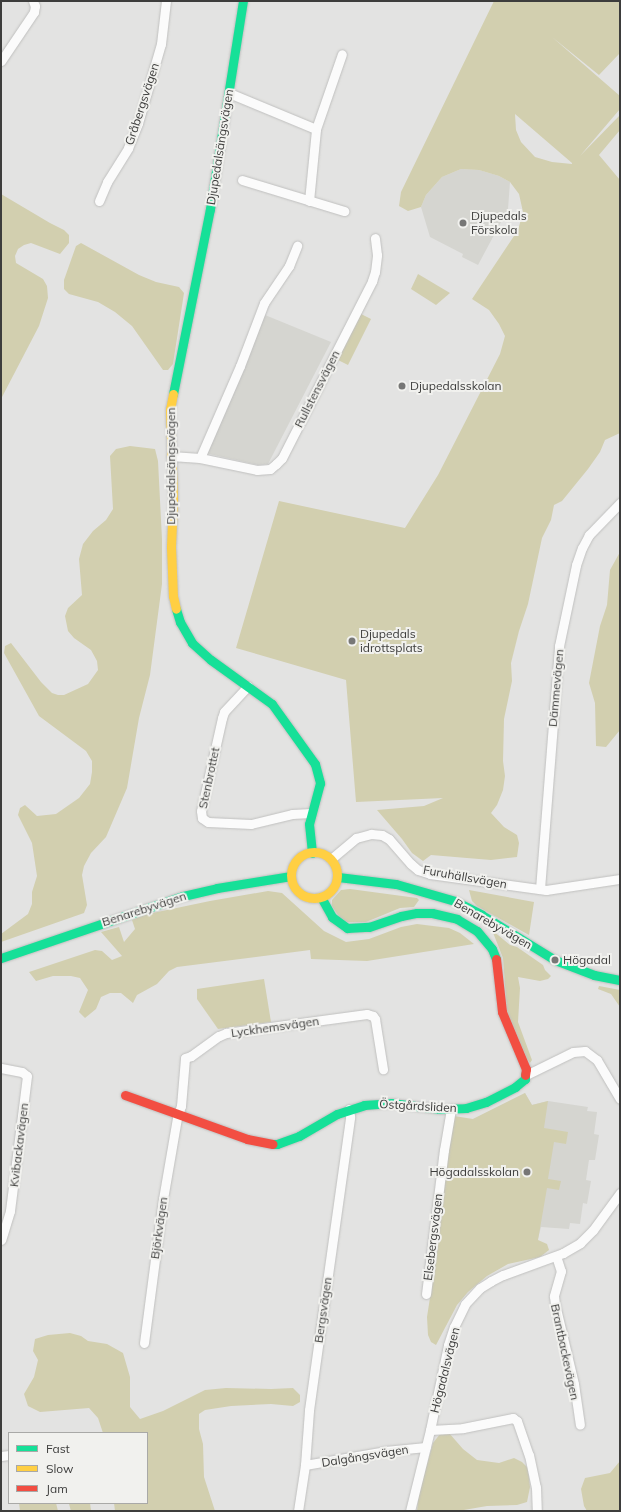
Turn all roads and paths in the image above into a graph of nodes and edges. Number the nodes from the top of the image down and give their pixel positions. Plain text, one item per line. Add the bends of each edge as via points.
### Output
1 (33, 1) edge
2 (166, 1) edge
3 (243, 1) edge
4 (342, 54) dead end
5 (1, 61) edge
6 (229, 93) junction
7 (316, 129) junction
8 (242, 180) dead end
9 (99, 200) dead end
10 (309, 201) junction
11 (344, 211) dead end
12 (375, 238) dead end
13 (297, 246) dead end
14 (171, 456) junction
15 (200, 458) junction
16 (620, 503) edge
17 (248, 686) junction
18 (311, 813) junction
19 (312, 853) junction
20 (331, 859) junction
21 (291, 876) junction
22 (338, 877) junction
23 (620, 879) edge
24 (540, 889) junction
25 (321, 897) junction
26 (1, 958) edge
27 (620, 980) edge
28 (1, 1068) edge
29 (383, 1069) dead end
30 (526, 1075) junction
31 (125, 1094) dead end
32 (620, 1099) edge
33 (349, 1109) junction
34 (451, 1110) junction
35 (179, 1113) junction
36 (620, 1193) edge
37 (4, 1223) edge
38 (1, 1240) edge
39 (556, 1256) junction
40 (426, 1294) dead end
41 (144, 1343) dead end
42 (580, 1425) dead end
43 (430, 1430) junction
44 (426, 1447) junction
45 (305, 1465) junction
46 (298, 1511) edge
47 (410, 1511) edge
48 (537, 1511) edge

1 - 5 street via 34,12
2 - 9 street, Gråbergsvägen via 161,44 138,123 128,148 106,182
3 - 6 street, Djupedalsängsvägen
4 - 7 street
6 - 7 street
6 - 14 street, Djupedalsängsvägen via 210,209 170,409
7 - 10 street
8 - 10 street
10 - 11 street
12 - 15 street, Rullstensvägen via 377,255 372,282 282,458 270,469 257,470
13 - 15 street via 289,266 264,303
14 - 15 street, Rullstensvägen
14 - 17 street, Djupedalsängsvägen via 171,547 176,612 185,633 201,652
16 - 24 street, Dämmevägen via 588,535 582,548 560,639
17 - 18 street, Djupedalsängsvägen via 272,704 315,764 320,783
17 - 18 street, Stenbrottet via 224,712 202,818 208,822 251,824 292,814
18 - 19 street, Djupedalsängsvägen via 308,830
19 - 20 street via 320,853
19 - 21 street via 297,860
20 - 22 street
20 - 24 street, Furuhällsvägen via 356,838 372,834 382,835 418,870
21 - 25 street via 296,889 303,895
21 - 26 street, Benarebyvägen via 183,896
22 - 25 street via 332,890
22 - 27 street, Benarebyvägen via 396,884 455,901 555,960 588,973
23 - 24 street, Furuhällsvägen via 581,886
25 - 30 street via 332,917 348,928 369,927 400,916 432,913 456,919 477,930 492,949 497,963 502,1012 526,1069
28 - 37 street, Kvibackavägen via 22,1072 27,1076 10,1211
29 - 35 street, Lyckhemsvägen via 375,1019 372,1015 226,1034 185,1058
30 - 32 street via 573,1052 585,1050 597,1060
30 - 34 street, Östgårdsliden via 522,1082 486,1102
31 - 35 street, Östgårdsliden
33 - 34 street, Östgårdsliden via 391,1102
33 - 35 street, Östgårdsliden via 299,1136 277,1144 252,1140
33 - 45 street, Bergsvägen via 350,1117 308,1410
34 - 40 street, Elsebergsvägen
35 - 41 street, Björkvägen via 163,1199
36 - 39 street, Högadalsvägen via 593,1230 580,1243
37 - 38 street, Kvibackavägen
39 - 42 street, Brantbackevägen via 561,1271 554,1296 555,1304 574,1384
39 - 43 street, Högadalsvägen via 503,1275 480,1288 464,1304 448,1344
43 - 44 street, Högadalsvägen
43 - 48 street via 463,1428 513,1418 517,1422 529,1456 536,1487
44 - 45 street, Dalgångsvägen via 385,1451
44 - 47 street, Högadalsvägen
45 - 46 street, Bergsvägen

